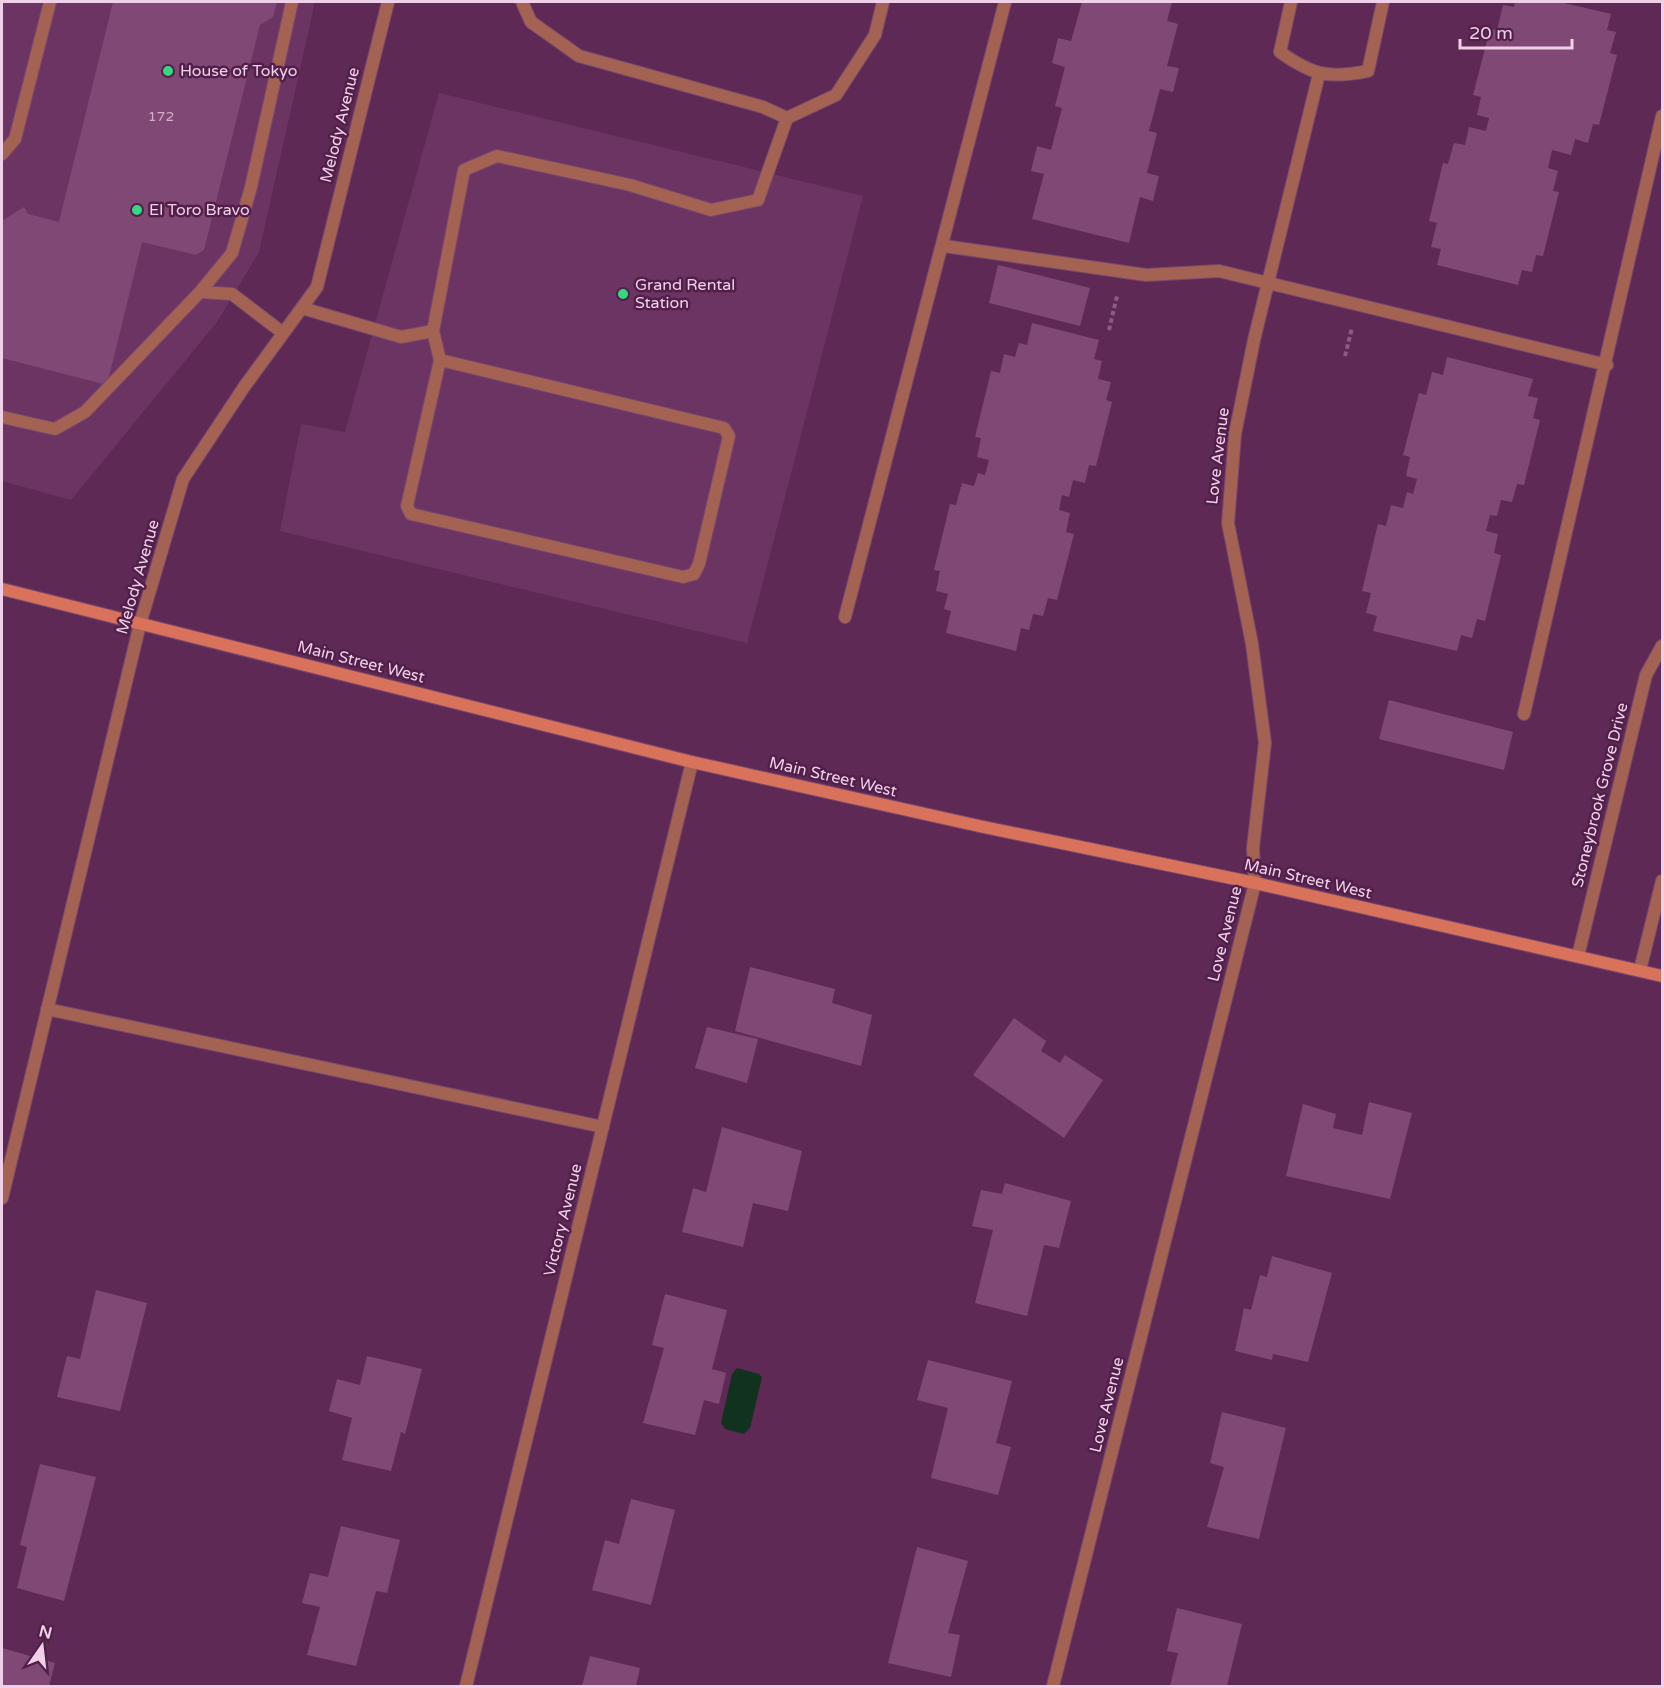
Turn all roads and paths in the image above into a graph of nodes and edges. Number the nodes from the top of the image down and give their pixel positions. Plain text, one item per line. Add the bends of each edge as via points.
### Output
1 (50, 2) edge
2 (292, 2) edge
3 (388, 2) edge
4 (522, 2) edge
5 (883, 2) edge
6 (1005, 2) edge
7 (1291, 2) edge
8 (1383, 2) edge
9 (1319, 74) junction
10 (1662, 116) edge
11 (787, 118) junction
12 (2, 154) edge
13 (944, 246) junction
14 (1123, 272) junction
15 (1268, 284) junction
16 (200, 292) junction
17 (302, 308) junction
18 (1109, 330) dead end
19 (433, 331) junction
20 (284, 333) junction
21 (440, 360) junction
22 (1607, 366) junction
23 (2, 417) edge
24 (2, 589) edge
25 (846, 617) dead end
26 (140, 624) junction
27 (1662, 646) edge
28 (1524, 714) dead end
29 (692, 762) junction
30 (1662, 881) edge
31 (1254, 883) junction
32 (1578, 956) junction
33 (1640, 970) junction
34 (1662, 976) edge
35 (47, 1009) junction
36 (603, 1127) junction
37 (2, 1198) edge
38 (466, 1686) edge
39 (1053, 1686) edge

1 - 12 street via 15,139
2 - 16 street via 251,187 232,253
3 - 17 street, Melody Avenue via 317,287
4 - 11 street via 531,22 579,56 763,107
5 - 11 street via 875,35 836,95
6 - 13 street
7 - 9 street via 1280,51
8 - 9 street via 1368,71 1342,76
9 - 15 street, Love Avenue
10 - 22 street
11 - 19 street via 758,200 711,210 630,185 497,156 464,170
13 - 14 street
13 - 25 street
14 - 15 street via 1219,272
14 - 18 path
15 - 22 street
15 - 31 street, Love Avenue via 1235,434 1228,523 1252,644 1266,743 1253,848
16 - 20 street via 232,294
16 - 23 street via 85,412 55,429
17 - 19 street via 401,338
17 - 20 street, Melody Avenue
19 - 21 street
20 - 26 street, Melody Avenue via 183,479
21 - 21 street via 407,506 411,514 683,577 694,574 727,447 729,436 724,428
22 - 28 street
24 - 26 main road, Main Street West
26 - 29 main road, Main Street West
26 - 35 street, Melody Avenue
27 - 32 street, Stoneybrook Grove Drive via 1646,675
29 - 31 main road, Main Street West
29 - 36 street, Victory Avenue
30 - 33 street
31 - 32 main road, Main Street West
31 - 39 street, Love Avenue
32 - 33 main road, Main Street West
33 - 34 main road, Main Street West
35 - 36 street
35 - 37 street, Melody Avenue
36 - 38 street, Victory Avenue

